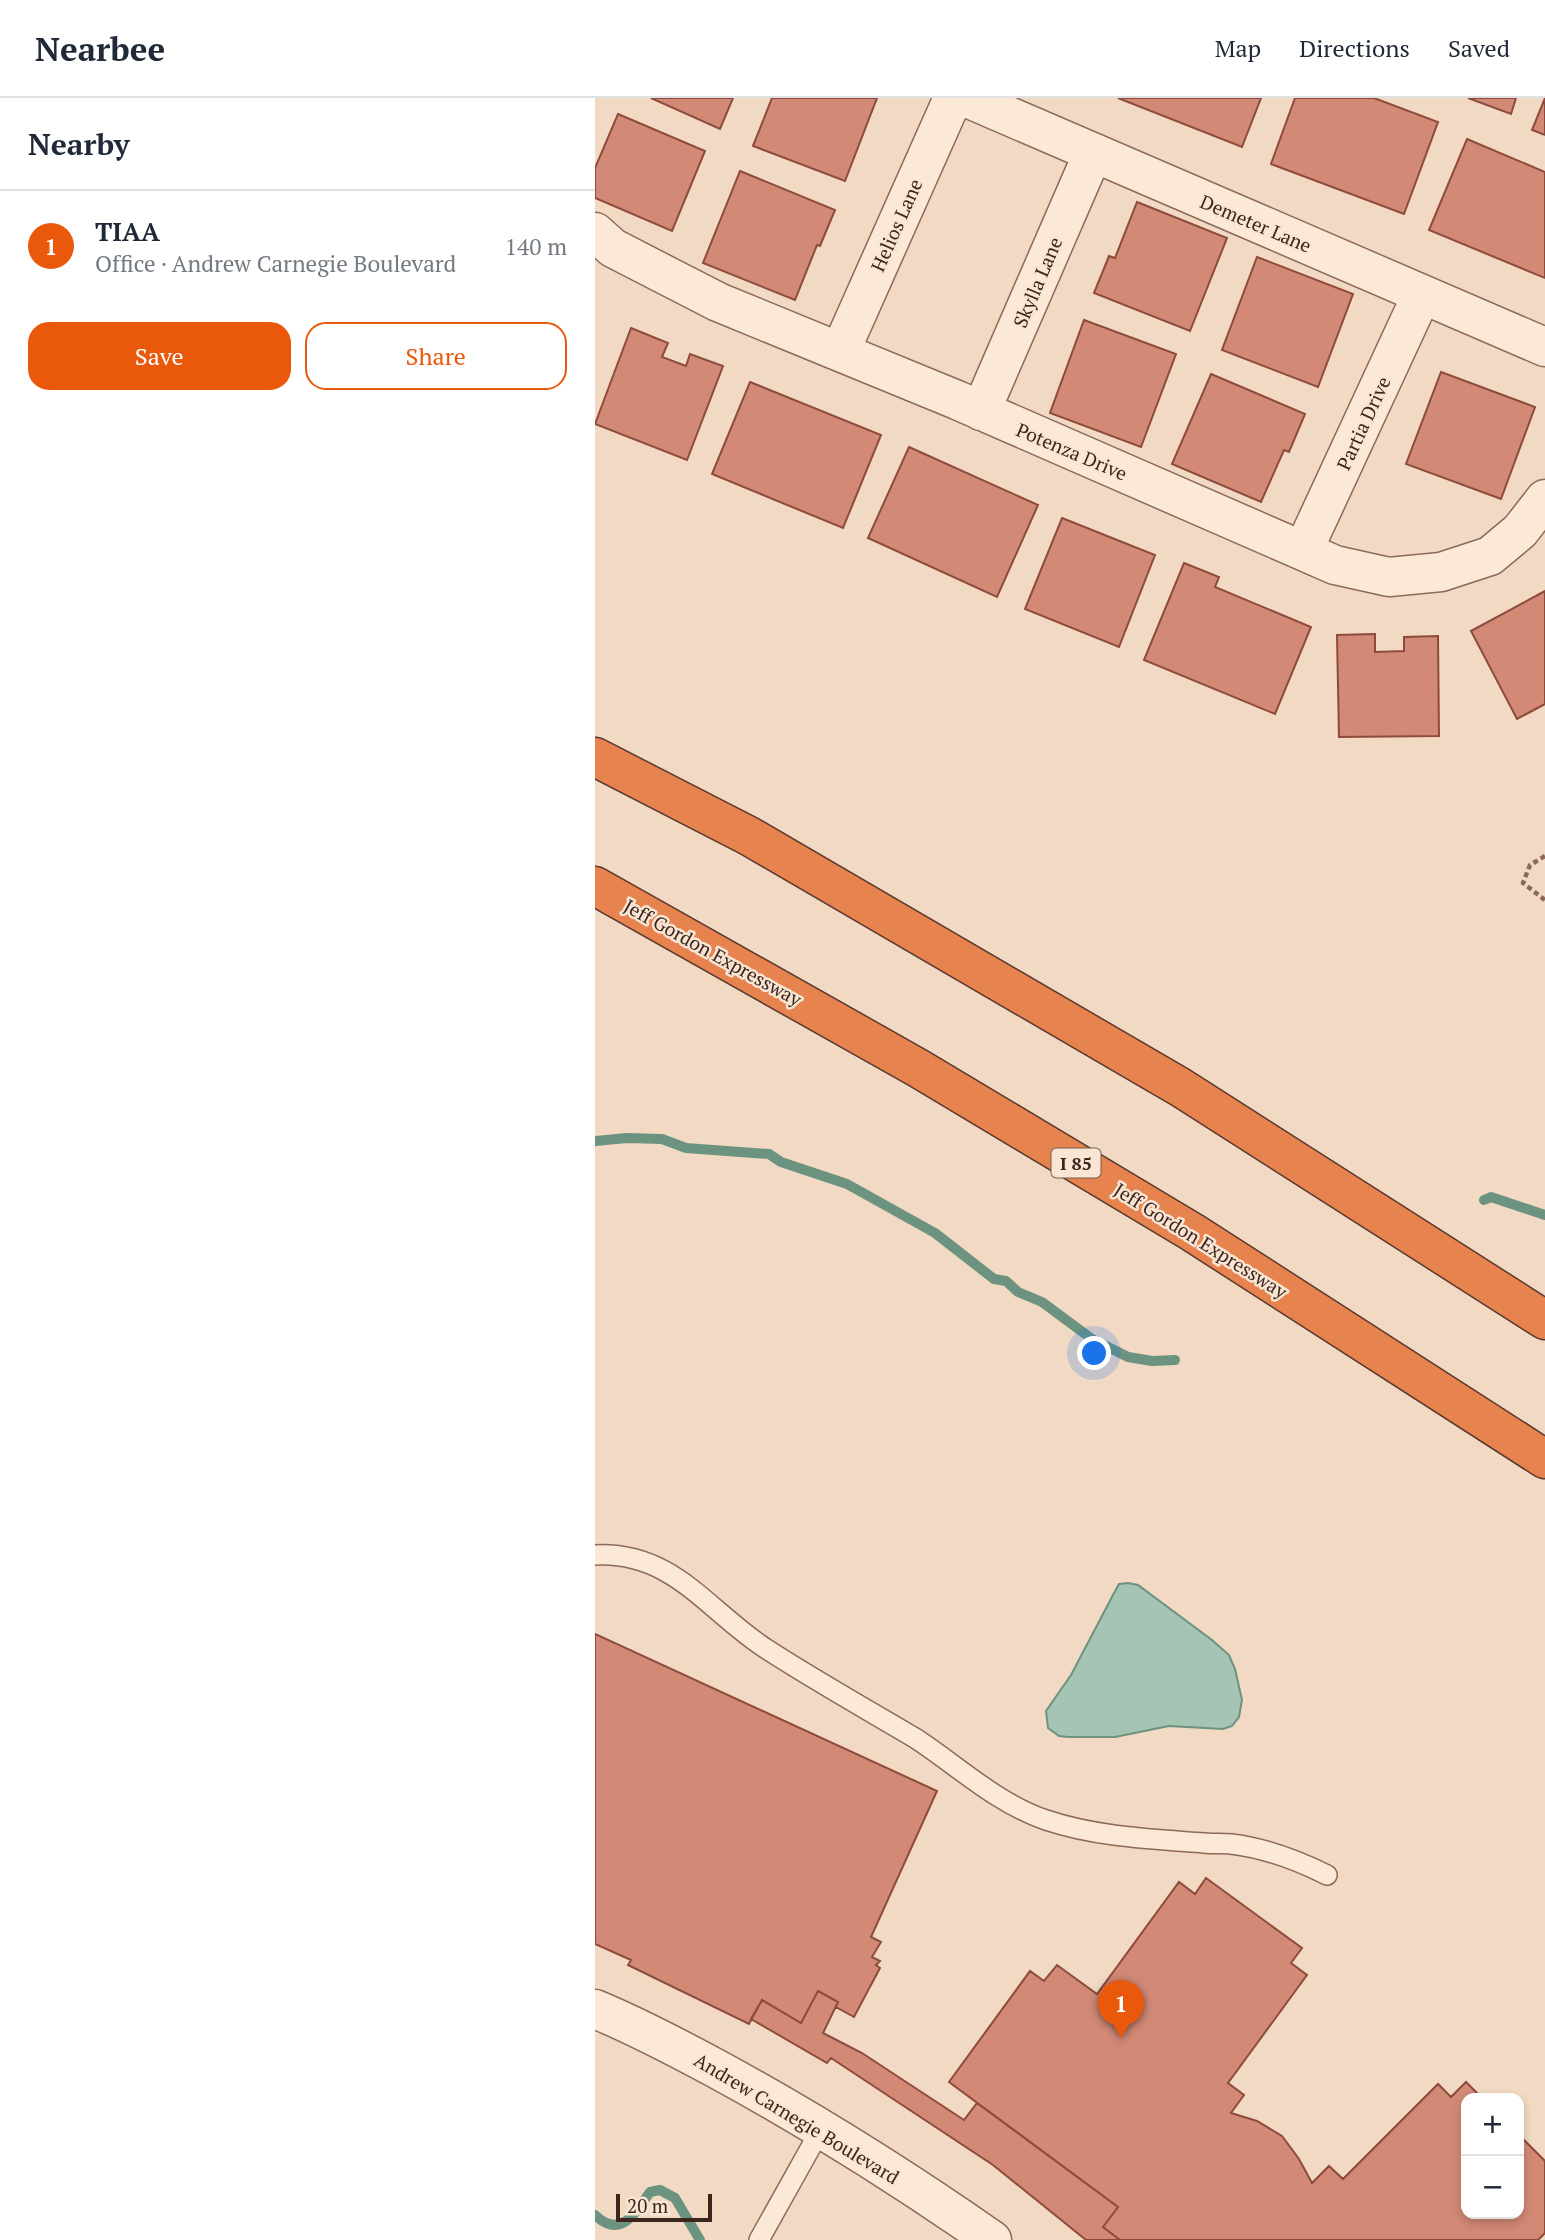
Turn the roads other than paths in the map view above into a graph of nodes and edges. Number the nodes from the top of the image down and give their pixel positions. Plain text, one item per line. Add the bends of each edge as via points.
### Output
1 (953, 98) edge
2 (967, 98) edge
3 (1093, 153) junction
4 (595, 232) edge
5 (1422, 295) junction
6 (1545, 347) edge
7 (840, 352) junction
8 (981, 411) junction
9 (1545, 499) edge
10 (1303, 551) junction
11 (595, 757) edge
12 (595, 886) edge
13 (1545, 1320) edge
14 (1545, 1458) edge
15 (595, 1555) edge
16 (1327, 1875) dead end
17 (595, 2009) edge
18 (821, 2129) junction
19 (759, 2240) edge
20 (992, 2240) edge

1 - 7 street, Helios Lane
2 - 3 street, Demeter Lane
3 - 5 street, Demeter Lane
3 - 8 street, Skylla Lane
4 - 7 street, Potenza Drive via 613,248 718,302
5 - 6 street, Demeter Lane
5 - 10 street, Partia Drive
7 - 8 street, Potenza Drive
8 - 10 street, Potenza Drive
9 - 10 street, Potenza Drive via 1520,531 1490,556 1441,572 1389,578 1335,565
11 - 13 highway via 750,836 1168,1080
12 - 14 highway, Jeff Gordon Expressway / I 85 via 918,1068 1180,1225
15 - 16 lane via 627,1556 666,1571 751,1639 939,1753 1014,1806 1044,1819 1110,1835 1260,1850
17 - 18 street, Andrew Carnegie Boulevard via 667,2043
18 - 19 lane
18 - 20 street, Andrew Carnegie Boulevard

